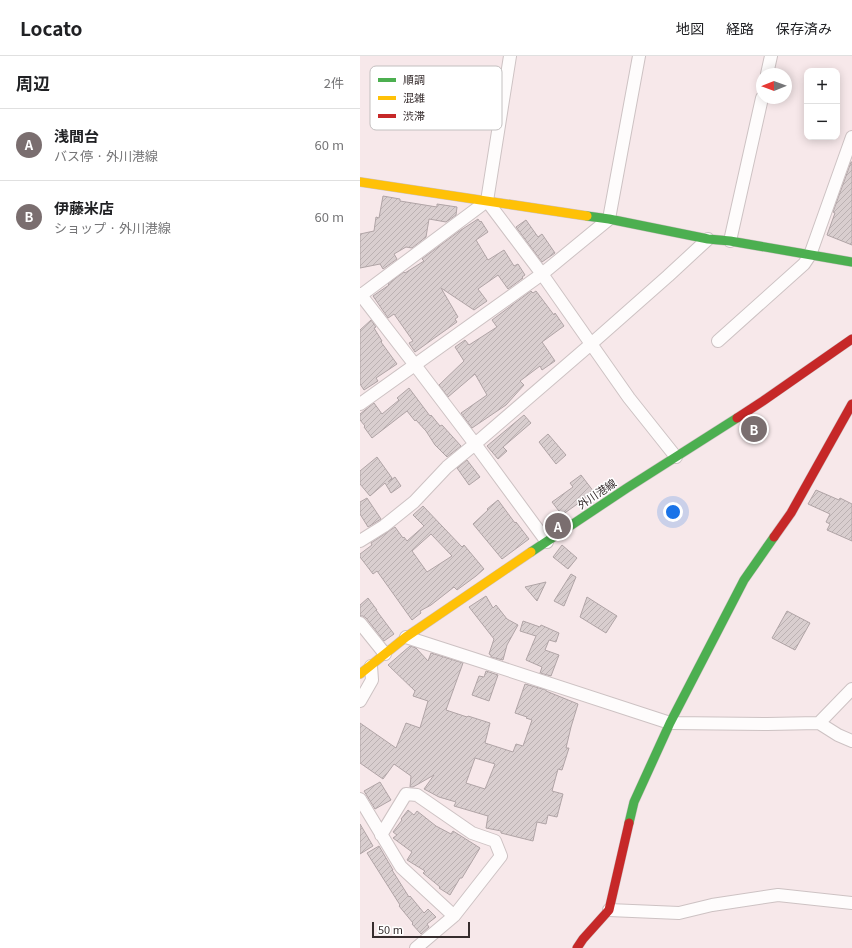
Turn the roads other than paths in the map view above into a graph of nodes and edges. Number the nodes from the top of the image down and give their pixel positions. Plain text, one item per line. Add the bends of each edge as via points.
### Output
1 (510, 56) edge
2 (639, 56) edge
3 (771, 56) edge
4 (768, 68) edge
5 (761, 104) edge
6 (502, 106) edge
7 (498, 130) edge
8 (852, 137) edge
9 (360, 182) edge
10 (487, 201) junction
11 (609, 219) junction
12 (708, 239) junction
13 (730, 241) junction
14 (810, 255) junction
15 (852, 262) edge
16 (542, 274) junction
17 (360, 295) edge
18 (852, 339) edge
19 (718, 341) dead end
20 (591, 344) junction
21 (415, 365) junction
22 (360, 404) edge
23 (852, 404) edge
24 (475, 444) junction
25 (676, 457) junction
26 (360, 540) edge
27 (547, 542) junction
28 (360, 623) edge
29 (406, 637) junction
30 (385, 654) junction
31 (371, 666) junction
32 (360, 674) edge
33 (852, 689) edge
34 (360, 701) edge
35 (670, 723) junction
36 (819, 723) junction
37 (852, 741) edge
38 (360, 799) edge
39 (381, 835) junction
40 (852, 903) edge
41 (609, 910) junction
42 (454, 916) junction
43 (416, 948) edge
44 (577, 948) edge

1 - 6 street
2 - 11 street
3 - 4 street
5 - 13 street
7 - 10 street
8 - 14 street
9 - 10 street
10 - 11 street
10 - 16 street
10 - 17 street
11 - 12 street
11 - 16 street
12 - 13 street
12 - 20 street
13 - 14 street
14 - 15 street
14 - 19 street via 804,264
16 - 20 street
16 - 21 street
17 - 21 street
18 - 25 street, 外川港線
20 - 24 street
20 - 25 street via 629,398
21 - 22 street
21 - 24 street
23 - 35 street via 791,513 744,580
24 - 26 street via 446,467 414,502 384,526
24 - 27 street
25 - 27 street, 外川港線
27 - 29 street, 外川港線
28 - 30 street
29 - 30 street, 外川港線
29 - 35 street
30 - 31 street, 外川港線
31 - 32 street, 外川港線
31 - 34 street via 372,680
33 - 36 street
35 - 36 street
35 - 41 street via 634,802
36 - 37 street
38 - 39 street
39 - 42 street via 401,867
39 - 42 street via 406,794 417,795 472,833 495,841 501,856
40 - 41 street via 778,895 712,905 680,913
41 - 44 street
42 - 43 street

